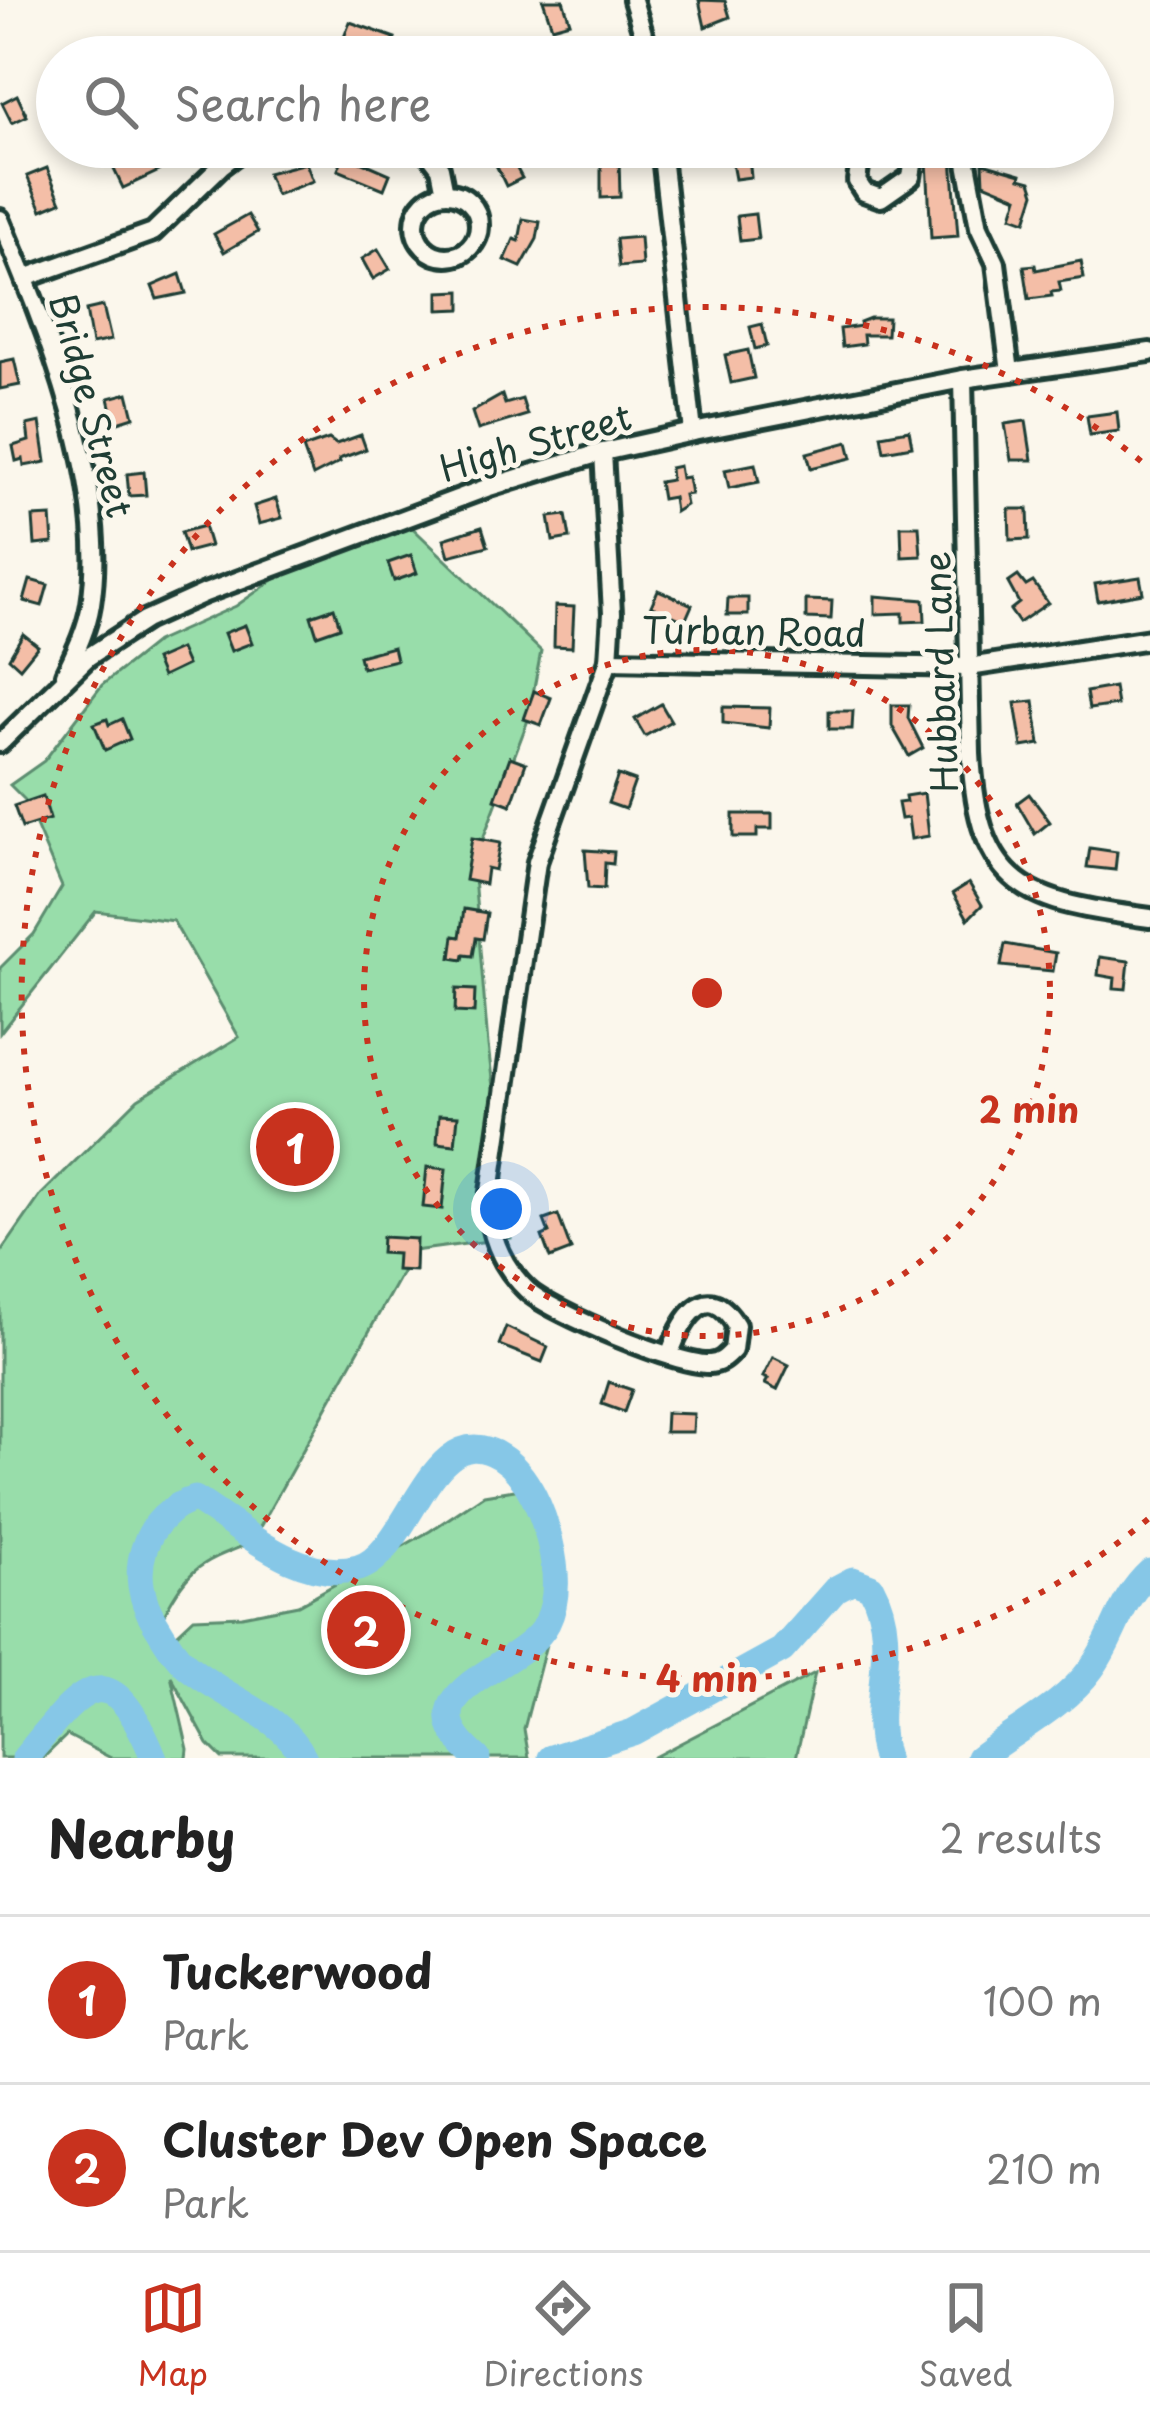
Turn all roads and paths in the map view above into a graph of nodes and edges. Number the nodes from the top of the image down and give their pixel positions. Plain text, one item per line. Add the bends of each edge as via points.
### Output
1 (633, 0) edge
2 (644, 36) edge
3 (219, 168) edge
4 (440, 168) edge
5 (663, 168) edge
6 (859, 168) edge
7 (912, 168) edge
8 (968, 168) edge
9 (445, 193) dead end
10 (0, 219) edge
11 (25, 278) junction
12 (1150, 352) edge
13 (1010, 372) junction
14 (963, 379) junction
15 (693, 432) junction
16 (603, 452) junction
17 (1150, 639) edge
18 (609, 660) junction
19 (969, 667) junction
20 (62, 680) junction
21 (0, 743) edge
22 (1150, 918) edge
23 (670, 1353) dead end

1 - 2 street
3 - 11 street via 153,232
4 - 9 street
5 - 15 street
6 - 7 street via 864,192 881,198
8 - 13 street via 979,226 996,262
10 - 11 street, Bridge Street
11 - 20 street, Bridge Street via 61,381 94,523 91,605
12 - 13 street, High Street
13 - 14 street, High Street
14 - 15 street, High Street
14 - 19 street, Hubbard Lane
15 - 16 street, High Street
16 - 18 street
16 - 20 street, High Street via 457,497 185,601 116,637
17 - 19 street, Turban Road
18 - 19 street, Turban Road
18 - 23 street via 536,862 488,1206 498,1250 533,1295 588,1326
19 - 22 street, Hubbard Lane via 974,793 1000,865 1052,901
20 - 21 street, High Street

